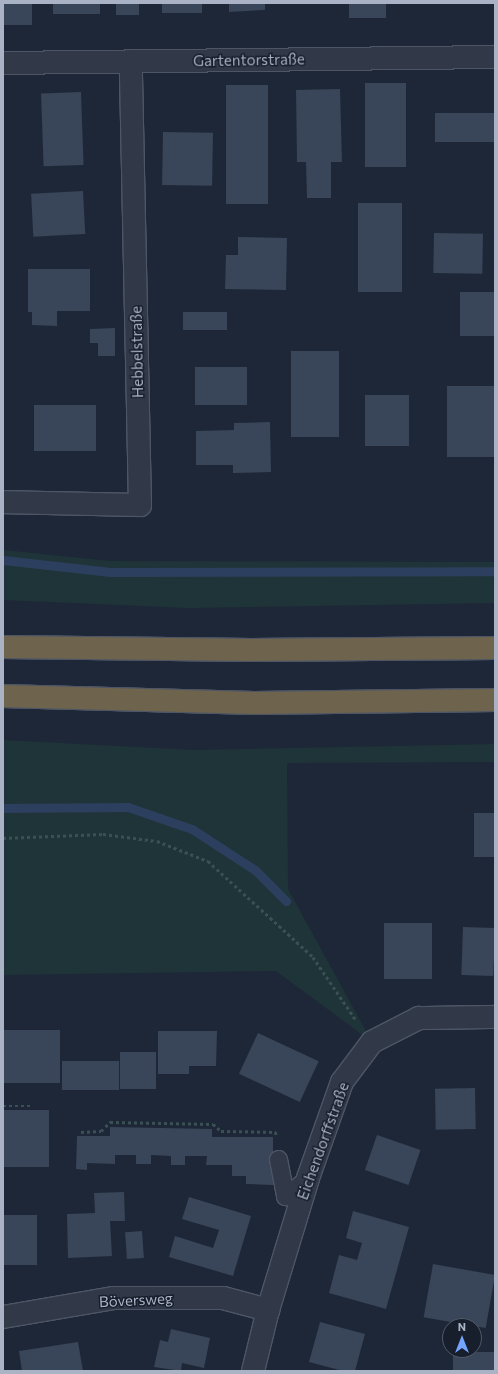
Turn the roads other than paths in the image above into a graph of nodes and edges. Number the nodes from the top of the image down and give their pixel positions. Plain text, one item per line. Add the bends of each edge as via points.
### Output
1 (495, 57) edge
2 (132, 62) junction
3 (3, 63) edge
4 (3, 502) edge
5 (3, 647) edge
6 (495, 648) edge
7 (3, 696) edge
8 (495, 700) edge
9 (495, 1017) edge
10 (278, 1159) road end
11 (308, 1178) junction
12 (268, 1310) junction
13 (3, 1317) edge
14 (253, 1371) edge

1 - 2 street, Gartentorstraße
2 - 3 street, Gartentorstraße
2 - 4 street, Hebbelstraße via 140,505
5 - 6 highway via 244,650
7 - 8 highway via 254,704
9 - 11 street, Eichendorffstraße via 419,1018 372,1042 342,1082
10 - 11 lane via 285,1196
11 - 12 street, Eichendorffstraße
12 - 13 street, Böversweg via 223,1298 114,1298
12 - 14 street, Eichendorffstraße

